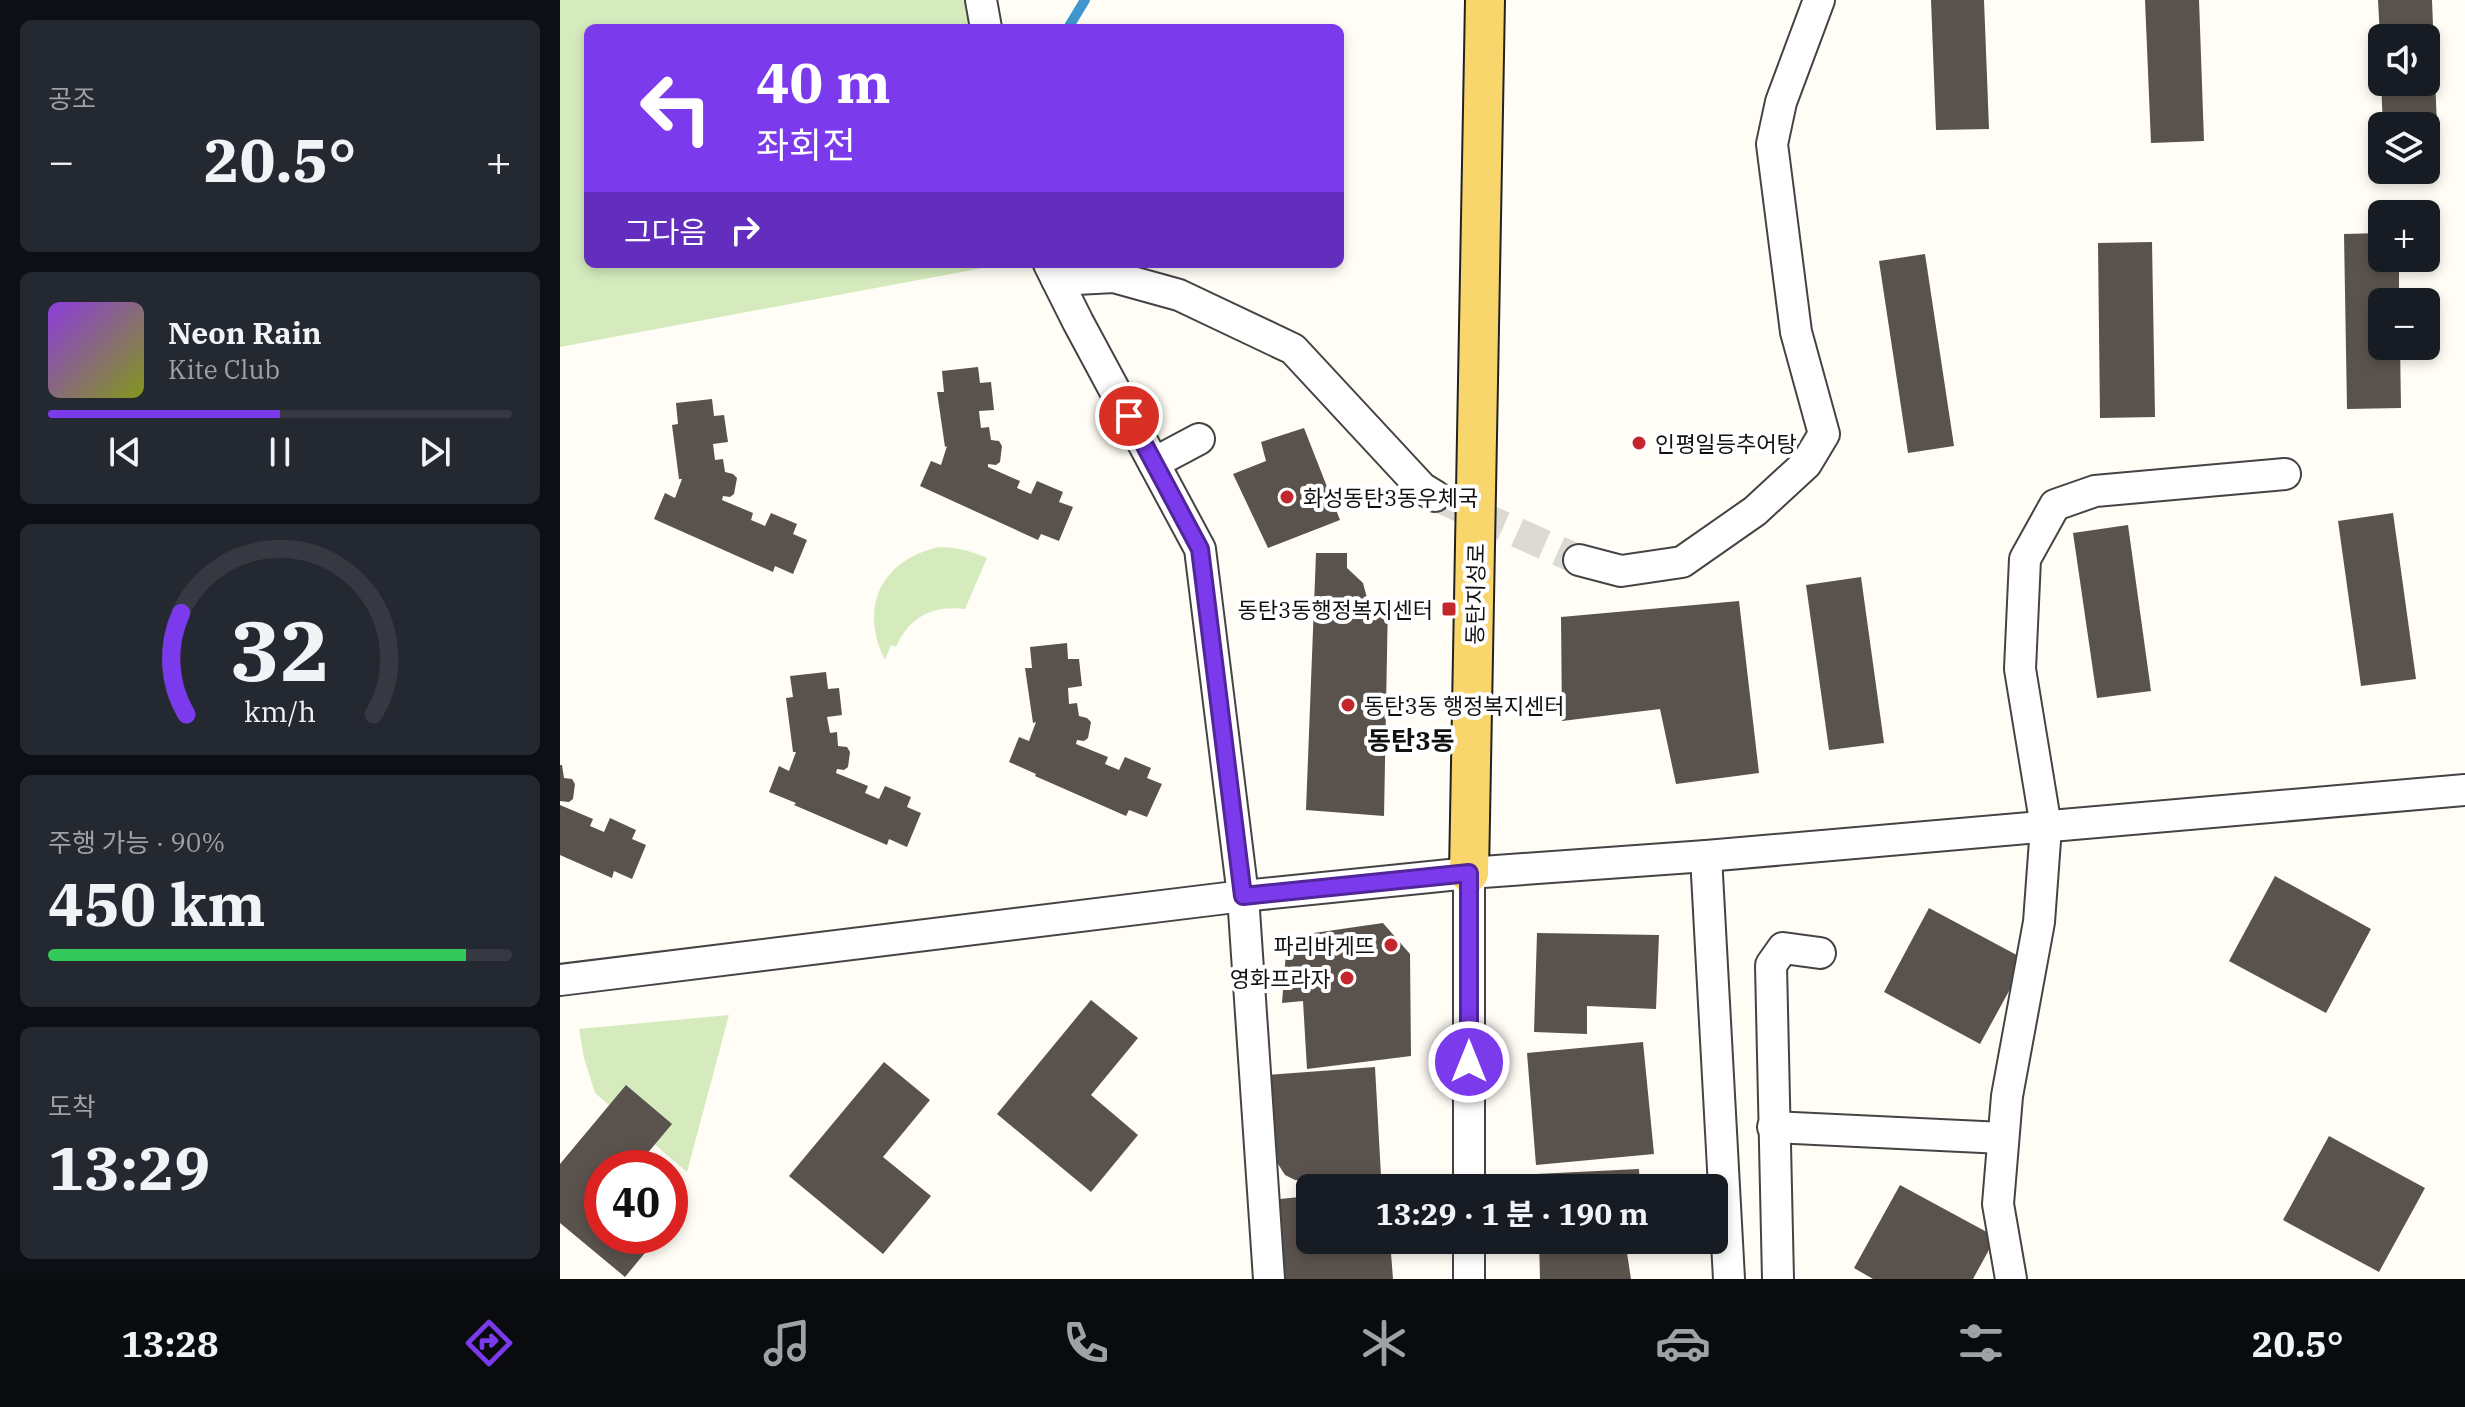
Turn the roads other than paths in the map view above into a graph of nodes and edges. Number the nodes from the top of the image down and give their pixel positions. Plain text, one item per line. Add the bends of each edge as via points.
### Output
1 (981, 0) edge
2 (1485, 0) edge
3 (1819, 0) edge
4 (985, 24) edge
5 (1053, 272) edge
6 (1199, 439) dead end
7 (1154, 463) junction
8 (2285, 474) dead end
9 (1435, 496) tunnel mouth
10 (1579, 560) tunnel mouth
11 (2465, 790) edge
12 (2046, 827) junction
13 (1706, 856) junction
14 (1469, 873) junction
15 (1243, 896) junction
16 (1820, 953) dead end
17 (560, 980) edge
18 (1773, 1127) junction
19 (2003, 1138) junction
20 (1469, 1174) edge
21 (1469, 1254) edge
22 (1269, 1279) edge
23 (1469, 1279) edge
24 (1729, 1279) edge
25 (1778, 1279) edge
26 (2011, 1279) edge

1 - 4 street
2 - 14 main road, 동탄지성로
3 - 10 street via 1781,102 1772,144 1796,332 1824,434 1806,464 1755,511 1682,562 1621,571
5 - 7 street
5 - 9 street via 1114,277 1179,295 1293,349
6 - 7 street
7 - 15 street via 1200,549
8 - 12 street via 2095,491 2055,505 2025,559 2020,669
11 - 12 street
12 - 13 street
12 - 19 street via 2039,922
13 - 14 street
13 - 24 street
14 - 15 street
14 - 20 street, 동탄지성로
15 - 17 street
15 - 22 street
16 - 18 street via 1783,948 1771,965
18 - 19 street
18 - 25 street
19 - 26 street via 1998,1204
21 - 23 street

